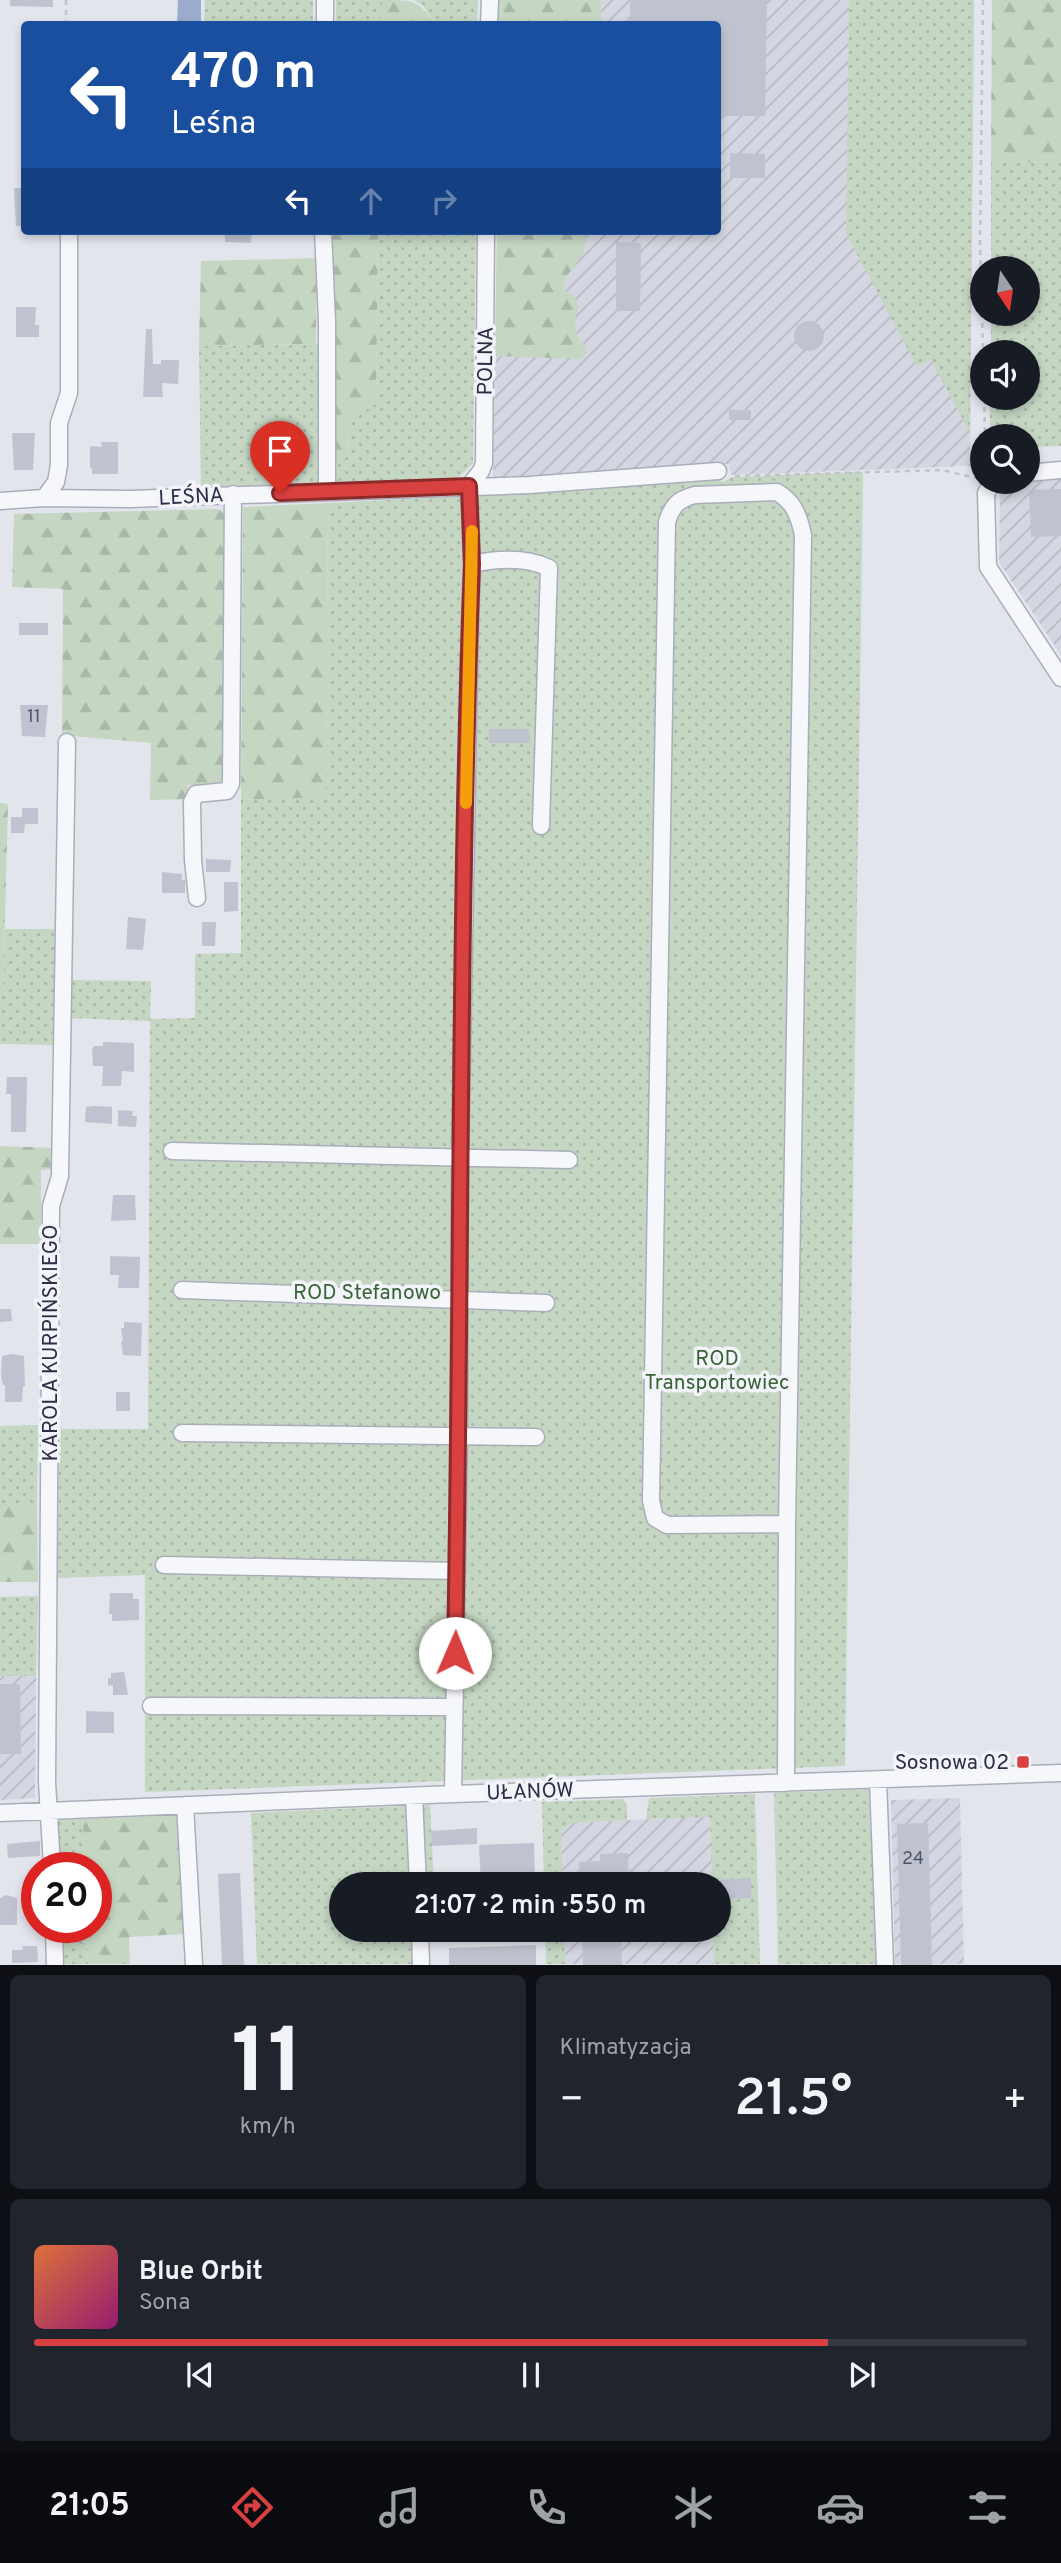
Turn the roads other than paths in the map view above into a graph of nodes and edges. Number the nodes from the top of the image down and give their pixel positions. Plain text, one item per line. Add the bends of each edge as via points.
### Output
1 (326, 0) edge
2 (489, 0) edge
3 (325, 21) edge
4 (489, 21) edge
5 (69, 235) edge
6 (323, 235) edge
7 (486, 235) edge
8 (1061, 470) edge
9 (718, 471) road end
10 (1040, 472) edge
11 (469, 486) junction
12 (327, 492) junction
13 (233, 494) junction
14 (986, 494) edge
15 (44, 498) junction
16 (0, 501) edge
17 (472, 564) junction
18 (1061, 678) edge
19 (67, 741) dead end
20 (541, 826) dead end
21 (197, 898) dead end
22 (172, 1152) dead end
23 (460, 1158) junction
24 (569, 1160) dead end
25 (182, 1290) dead end
26 (460, 1299) junction
27 (546, 1303) dead end
28 (182, 1433) dead end
29 (459, 1437) junction
30 (536, 1437) dead end
31 (787, 1524) junction
32 (164, 1566) dead end
33 (457, 1571) junction
34 (151, 1706) dead end
35 (454, 1707) junction
36 (1061, 1773) edge
37 (878, 1780) junction
38 (786, 1783) junction
39 (453, 1794) junction
40 (414, 1796) junction
41 (185, 1805) junction
42 (49, 1811) junction
43 (0, 1814) edge
44 (51, 1852) edge
45 (417, 1872) edge
46 (420, 1942) edge
47 (54, 1943) edge
48 (55, 1965) edge
49 (194, 1965) edge
50 (421, 1965) edge
51 (885, 1965) edge

1 - 3 street
2 - 4 street
5 - 15 street via 69,393 58,423 56,482
6 - 12 street
7 - 11 street, POLNA via 484,463
8 - 10 street
9 - 11 street, LEŚNA
11 - 12 street, LEŚNA
11 - 17 street
12 - 13 street, LEŚNA
13 - 15 street, LEŚNA
13 - 21 street via 232,784 227,790 196,794 192,803
14 - 18 street via 988,567
15 - 16 street, LEŚNA
17 - 20 street via 493,559 549,568
17 - 23 street
19 - 42 street, KAROLA KURPIŃSKIEGO via 60,1176 51,1206
22 - 23 street
23 - 24 street
23 - 26 street
25 - 26 street
26 - 27 street
26 - 29 street
28 - 29 street
29 - 30 street
29 - 33 street
31 - 31 street via 803,535 795,508 777,492 695,495 673,505 667,522 651,1501 655,1518 667,1525
31 - 38 street
32 - 33 street
33 - 35 street
34 - 35 street
35 - 39 street
36 - 37 street, UŁANÓW
37 - 38 street, UŁANÓW
37 - 51 street
38 - 39 street, UŁANÓW
39 - 40 street, UŁANÓW
40 - 41 street, UŁANÓW
40 - 45 street
41 - 42 street, UŁANÓW
41 - 49 street
42 - 43 street, UŁANÓW
42 - 44 street, KAROLA KURPIŃSKIEGO
46 - 50 street
47 - 48 street

